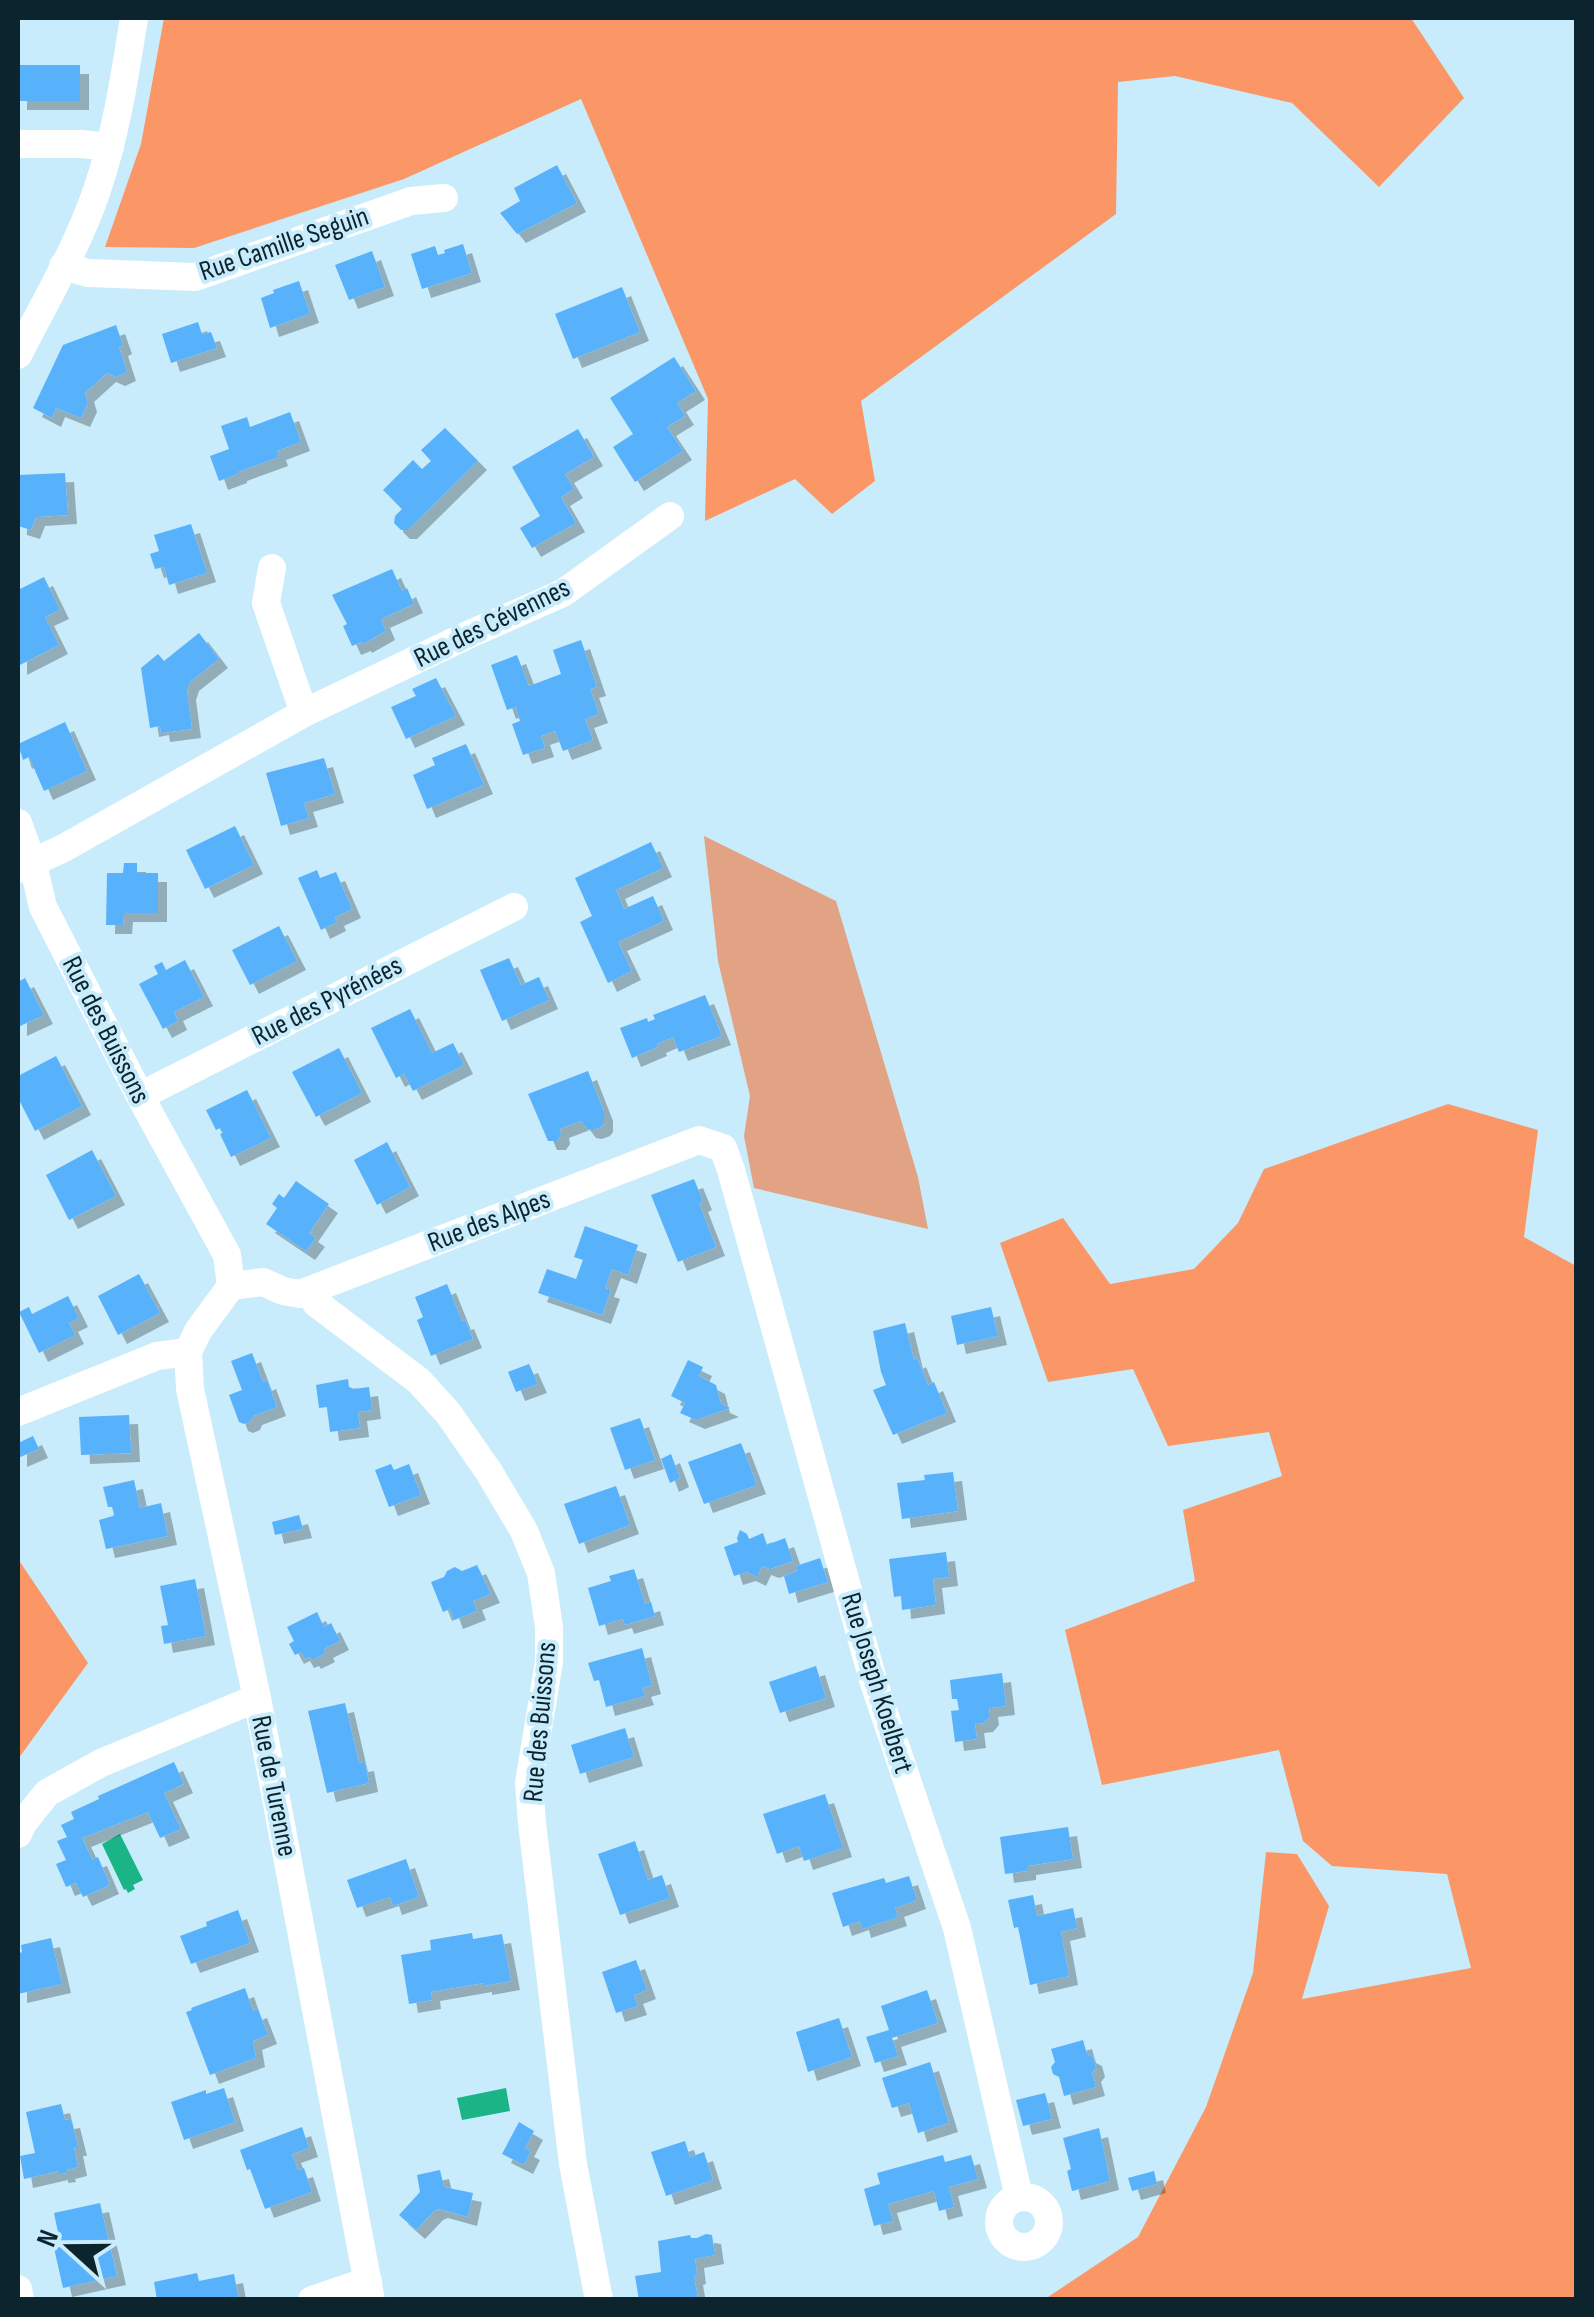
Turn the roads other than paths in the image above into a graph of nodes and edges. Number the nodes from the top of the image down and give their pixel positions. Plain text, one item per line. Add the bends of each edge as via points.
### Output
1 (134, 18) edge
2 (18, 144) edge
3 (110, 147) junction
4 (444, 198) dead end
5 (63, 266) junction
6 (18, 356) edge
7 (670, 516) dead end
8 (272, 568) dead end
9 (304, 712) junction
10 (18, 823) edge
11 (25, 866) edge
12 (514, 907) dead end
13 (140, 1096) junction
14 (731, 1170) joint
15 (231, 1286) junction
16 (308, 1291) junction
17 (188, 1352) junction
18 (18, 1412) edge
19 (257, 1698) junction
20 (18, 1834) edge
21 (1018, 2198) dead end
22 (18, 2289) edge
23 (370, 2290) edge
24 (20, 2300) edge
25 (312, 2300) edge
26 (599, 2300) edge

1 - 3 street
2 - 3 street
3 - 5 street
4 - 5 street, Rue Camille Seguin via 411,201 195,278
5 - 6 street
7 - 9 street, Rue des Cévennes via 563,593
8 - 9 street via 266,603
9 - 11 street, Rue des Cévennes
10 - 11 street, Rue des Buissons
11 - 13 street, Rue des Buissons
12 - 13 street, Rue des Pyrénées
13 - 15 street, Rue des Buissons via 227,1255
14 - 16 street, Rue des Alpes via 722,1148 699,1140
14 - 21 street, Rue Joseph Koelbert via 873,1680 957,1928
15 - 16 street via 263,1282 293,1294
15 - 17 street
16 - 26 street, Rue des Buissons via 420,1381 448,1412 524,1531 541,1573 549,1662 529,1783 532,1822 573,2164
17 - 18 street via 157,1356
17 - 19 street, Rue de Turenne via 190,1389
19 - 20 street via 60,1786
19 - 23 street, Rue de Turenne
22 - 24 street
23 - 25 street

